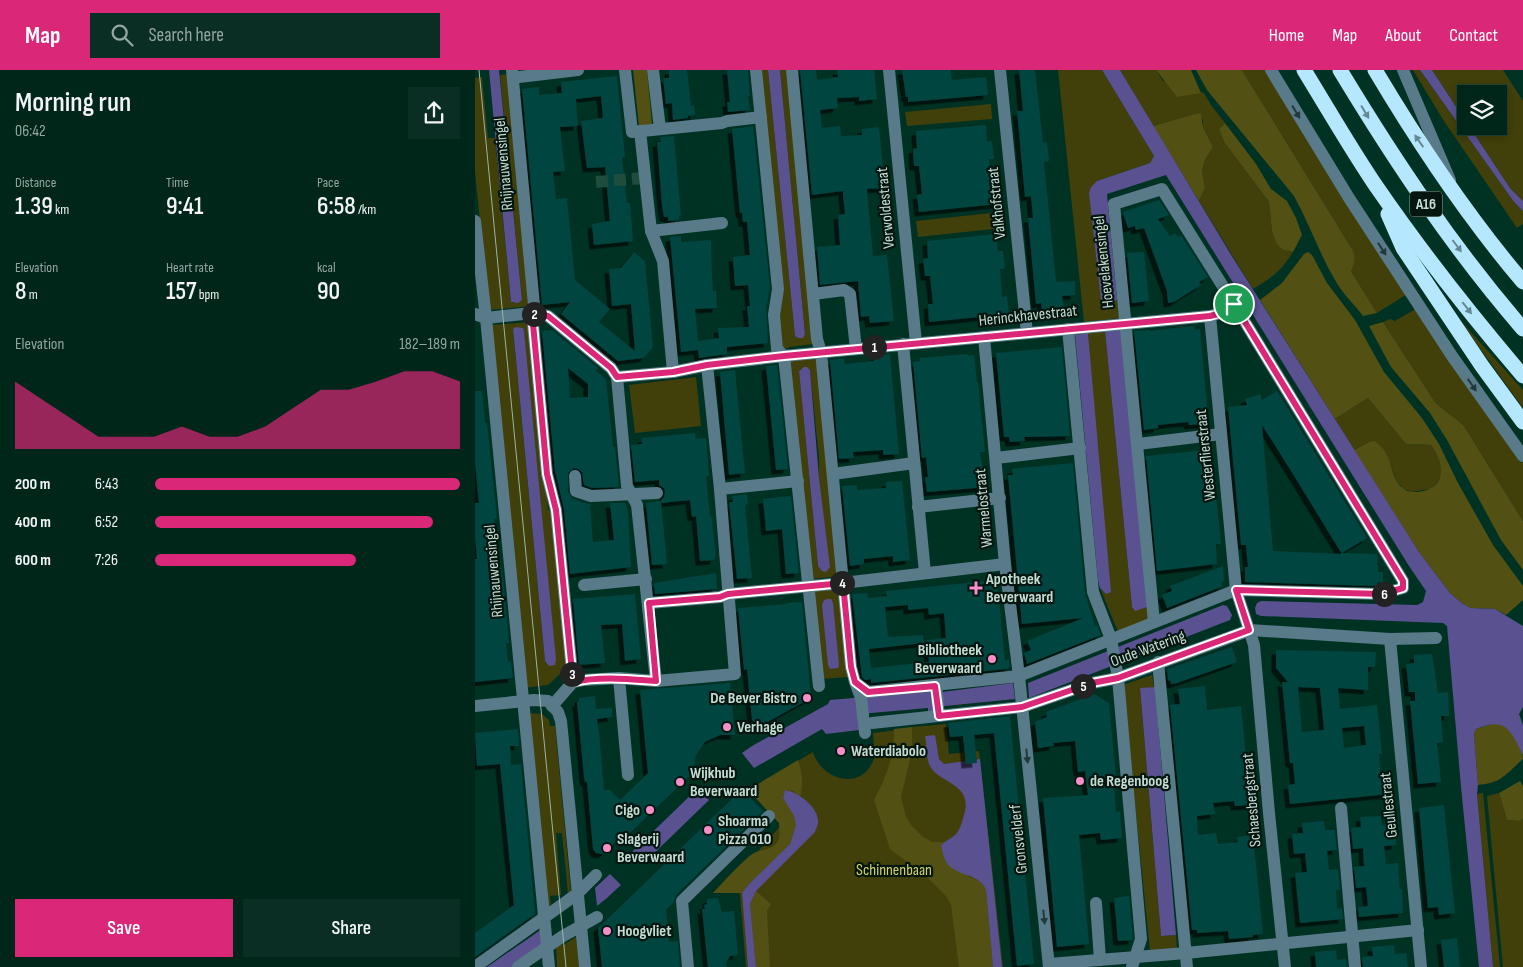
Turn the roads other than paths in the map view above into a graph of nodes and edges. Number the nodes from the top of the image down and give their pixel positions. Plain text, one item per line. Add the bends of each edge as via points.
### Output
1 (579, 70) edge
2 (625, 70) edge
3 (653, 70) edge
4 (756, 70) edge
5 (792, 70) edge
6 (889, 70) edge
7 (1000, 70) edge
8 (1271, 70) edge
9 (1304, 70) edge
10 (1340, 70) edge
11 (1375, 70) edge
12 (1403, 70) edge
13 (515, 73) edge
14 (761, 117) junction
15 (660, 129) junction
16 (640, 131) junction
17 (1375, 185) junction
18 (1457, 196) junction
19 (475, 221) edge
20 (721, 223) dead end
21 (651, 231) junction
22 (1523, 282) edge
23 (813, 294) junction
24 (1234, 304) junction
25 (532, 313) junction
26 (481, 316) edge
27 (1210, 316) junction
28 (1127, 323) junction
29 (1068, 329) junction
30 (1523, 329) edge
31 (1027, 333) junction
32 (984, 337) junction
33 (909, 344) junction
34 (856, 349) junction
35 (821, 352) junction
36 (784, 356) junction
37 (707, 365) junction
38 (673, 372) junction
39 (1523, 376) edge
40 (617, 377) junction
41 (1523, 422) edge
42 (1221, 434) junction
43 (1138, 444) junction
44 (1080, 448) junction
45 (1523, 456) edge
46 (996, 458) junction
47 (914, 464) junction
48 (835, 473) junction
49 (575, 476) dead end
50 (792, 482) junction
51 (720, 489) junction
52 (657, 493) dead end
53 (631, 494) junction
54 (1000, 498) junction
55 (918, 507) junction
56 (1005, 564) junction
57 (925, 573) junction
58 (646, 579) junction
59 (843, 583) junction
60 (584, 585) dead end
61 (809, 586) junction
62 (1236, 590) junction
63 (728, 594) junction
64 (649, 603) junction
65 (1155, 622) junction
66 (1249, 630) junction
67 (1436, 638) dead end
68 (1390, 639) junction
69 (1112, 643) junction
70 (1158, 662) junction
71 (1116, 672) junction
72 (1019, 676) junction
73 (619, 678) junction
74 (656, 681) junction
75 (573, 682) junction
76 (855, 682) junction
77 (819, 686) dead end
78 (936, 688) junction
79 (523, 702) junction
80 (475, 706) edge
81 (553, 706) junction
82 (1022, 707) junction
83 (938, 712) junction
84 (628, 775) dead end
85 (1341, 808) dead end
86 (769, 816) dead end
87 (596, 874) dead end
88 (577, 894) junction
89 (1096, 903) dead end
90 (545, 917) junction
91 (597, 917) dead end
92 (581, 925) junction
93 (1418, 930) junction
94 (1352, 936) junction
95 (1283, 943) junction
96 (547, 947) junction
97 (1186, 953) junction
98 (1101, 960) junction
99 (1134, 962) edge
100 (1049, 966) edge
101 (475, 967) edge
102 (518, 967) edge
103 (549, 967) edge
104 (585, 967) edge
105 (688, 967) edge
106 (1187, 967) edge
107 (1285, 967) edge
108 (1355, 967) edge
109 (1421, 967) edge

1 - 13 street
2 - 16 street via 632,132
3 - 15 street
4 - 14 street
5 - 23 street
6 - 33 street, Verwoldestraat
7 - 31 street, Valkhofstraat
8 -> 45 street via 1370,231
9 - 17 highway, A16
10 -> 30 highway, A16 via 1391,154 1438,221
18 -> 11 highway, A16
12 - 18 street
13 - 25 street, Rhijnauwensingel via 534,305
14 - 15 street
14 - 36 street via 778,289 774,314 777,349
15 - 16 street
16 - 21 street
17 -> 39 highway, A16 via 1424,254
17 - 41 highway, A16 via 1403,248
18 - 22 highway, A16
19 - 26 street, Rhijnauwensingel
20 - 21 street
21 - 38 street via 663,261
23 - 34 street via 844,290 850,294
23 - 35 street
24 - 27 street, Herinckhavestraat via 1225,312
24 - 28 street, Hoevelakensingel via 1162,189 1114,204
24 - 62 street, Oude Watering via 1403,581 1403,588 1382,594
25 - 26 street
25 - 40 street via 548,316 611,368
25 - 75 street, Rhijnauwensingel via 547,474 556,510
26 - 79 street, Rhijnauwensingel
27 - 28 street, Herinckhavestraat
27 - 42 street, Westerflierstraat
28 - 29 street, Herinckhavestraat
28 - 43 street
29 - 31 street, Herinckhavestraat
29 - 44 street
31 - 32 street, Herinckhavestraat
32 - 33 street, Herinckhavestraat
32 - 46 street, Warmelostraat
33 - 34 street, Herinckhavestraat
33 - 47 street, Verwoldestraat
34 - 35 street, Herinckhavestraat
35 - 36 street, Herinckhavestraat
35 - 48 street
36 - 37 street, Herinckhavestraat
36 - 50 street
37 - 38 street, Herinckhavestraat
37 - 51 street
38 - 40 street, Herinckhavestraat
40 - 53 street via 627,486
42 - 43 street
42 - 62 street, Westerflierstraat
43 - 65 street
44 - 46 street
44 - 69 street via 1093,592
46 - 54 street, Warmelostraat
47 - 48 street
47 - 55 street, Verwoldestraat
48 - 59 street
49 - 53 street via 576,490 591,496
50 - 51 street
50 - 61 street
51 - 63 street
52 - 53 street
53 - 58 street via 637,504
54 - 55 street
54 - 56 street, Warmelostraat
55 - 57 street, Verwoldestraat
56 - 57 street
56 - 72 street, Warmelostraat
57 - 59 street
58 - 60 street
58 - 64 street
59 - 61 street
59 - 76 street
61 - 63 street
61 - 77 street
62 - 65 street, Oude Watering
62 - 66 street
63 - 64 street
63 - 74 street via 735,674
64 - 74 street
65 - 69 street, Oude Watering
66 - 68 street, Oude Watering
66 - 70 street, Oude Watering
66 - 95 street, Schaesbergstraat via 1254,645
67 - 68 street, Oude Watering
68 - 93 street, Geullestraat
69 - 71 street
69 - 72 street, Oude Watering
70 - 71 street, Oude Watering
70 - 97 street
71 - 82 street, Oude Watering
71 - 99 street via 1141,939
72 - 78 street, Oude Watering
72 - 82 street, Warmelostraat
73 - 74 street
73 - 75 street
73 - 84 street
75 - 81 street
76 - 78 street, Oude Watering via 868,692
76 - 83 street, Oude Watering via 866,724
78 - 83 street
79 - 80 street
79 - 81 street via 548,701
79 - 90 street, Rhijnauwensingel
81 - 88 street via 561,721
82 - 83 street, Oude Watering
82 -> 100 street, Gronsvelderf
85 - 94 street
86 - 105 street via 682,901
87 - 88 street
88 - 90 street
88 - 92 street
89 - 98 street
90 - 96 street, Rhijnauwensingel
90 - 101 street
91 - 92 street
92 - 96 street
92 - 104 street
93 - 94 street
93 - 109 street, Geullestraat
94 - 95 street
94 - 108 street
95 - 97 street
95 - 107 street, Schaesbergstraat
96 - 102 street
96 - 103 street, Rhijnauwensingel
97 - 99 street
97 - 106 street
98 - 99 street
98 - 100 street

